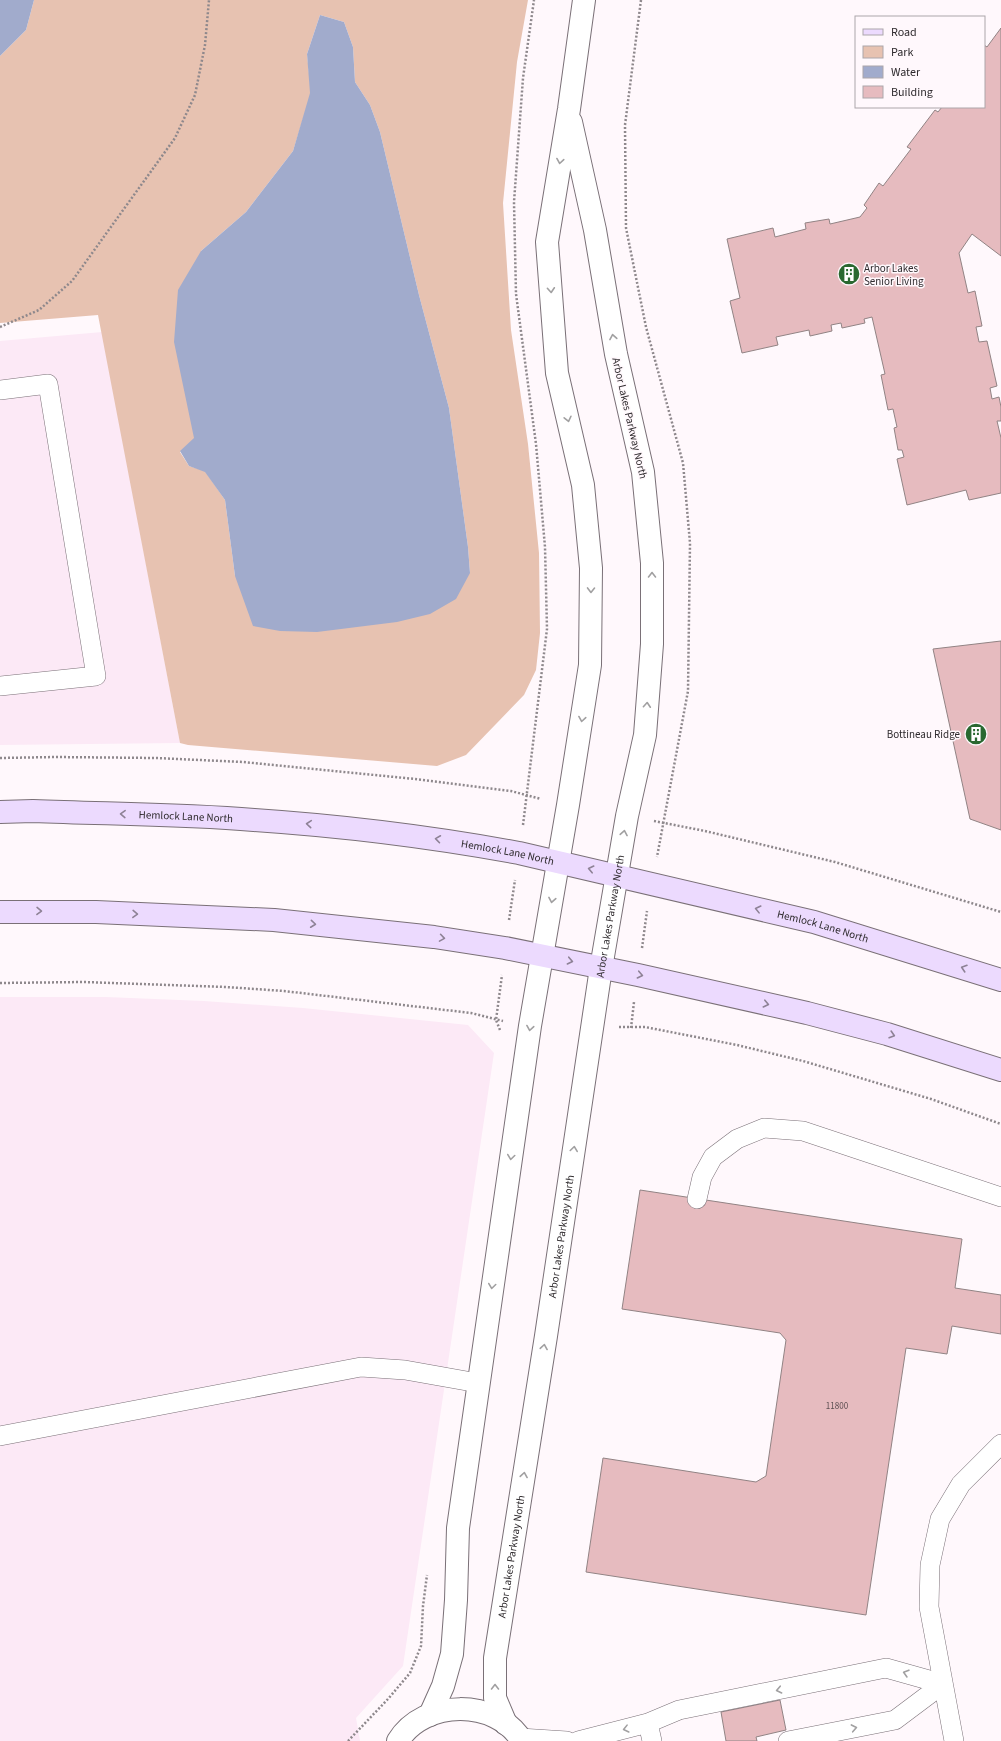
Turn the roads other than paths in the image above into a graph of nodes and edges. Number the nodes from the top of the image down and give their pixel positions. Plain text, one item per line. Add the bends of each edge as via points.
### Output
1 (584, 0) edge
2 (569, 109) junction
3 (0, 390) edge
4 (0, 686) edge
5 (0, 812) edge
6 (559, 862) junction
7 (617, 875) junction
8 (0, 912) edge
9 (542, 956) junction
10 (601, 968) junction
11 (1001, 980) edge
12 (1001, 1070) edge
13 (1001, 1197) edge
14 (697, 1199) dead end
15 (478, 1383) junction
16 (0, 1436) edge
17 (1001, 1444) edge
18 (943, 1684) junction
19 (430, 1714) junction
20 (650, 1732) edge
21 (516, 1734) edge
22 (824, 1737) edge
23 (398, 1741) edge
24 (567, 1741) edge
25 (578, 1741) edge
26 (788, 1741) edge
27 (954, 1741) edge

1 - 2 street, Arbor Lakes Parkway North
2 -> 6 street, Arbor Lakes Parkway North via 547,242 557,373 583,485 591,568 590,665
7 -> 2 street, Arbor Lakes Parkway North via 645,736 652,644 652,563 643,472 616,354 595,230
3 - 4 lane via 48,384 96,676
6 -> 5 main road, Hemlock Lane North via 472,844 400,834 254,820
7 -> 6 main road, Hemlock Lane North
6 -> 9 street, Arbor Lakes Parkway North
7 - 10 street, Arbor Lakes Parkway North
11 -> 7 main road, Hemlock Lane North via 814,922
8 -> 9 main road via 96,912 274,920 434,937
9 -> 10 main road
9 -> 15 street, Arbor Lakes Parkway North
10 -> 12 main road via 807,1013 880,1032
21 -> 10 street, Arbor Lakes Parkway North via 495,1698 495,1658
13 - 14 lane via 803,1131 764,1128 737,1139 713,1157 702,1177
15 - 16 lane via 405,1370 361,1367
15 - 19 street, Arbor Lakes Parkway North via 458,1528 452,1654 443,1686
17 - 18 lane via 961,1484 940,1519 930,1565 929,1607
18 -> 20 lane via 886,1668 679,1710
22 -> 18 lane via 895,1720
18 - 27 lane
19 - 21 street via 449,1709 469,1709 488,1714
19 - 23 street via 413,1725
20 -> 25 lane
21 - 24 lane
22 - 26 lane

